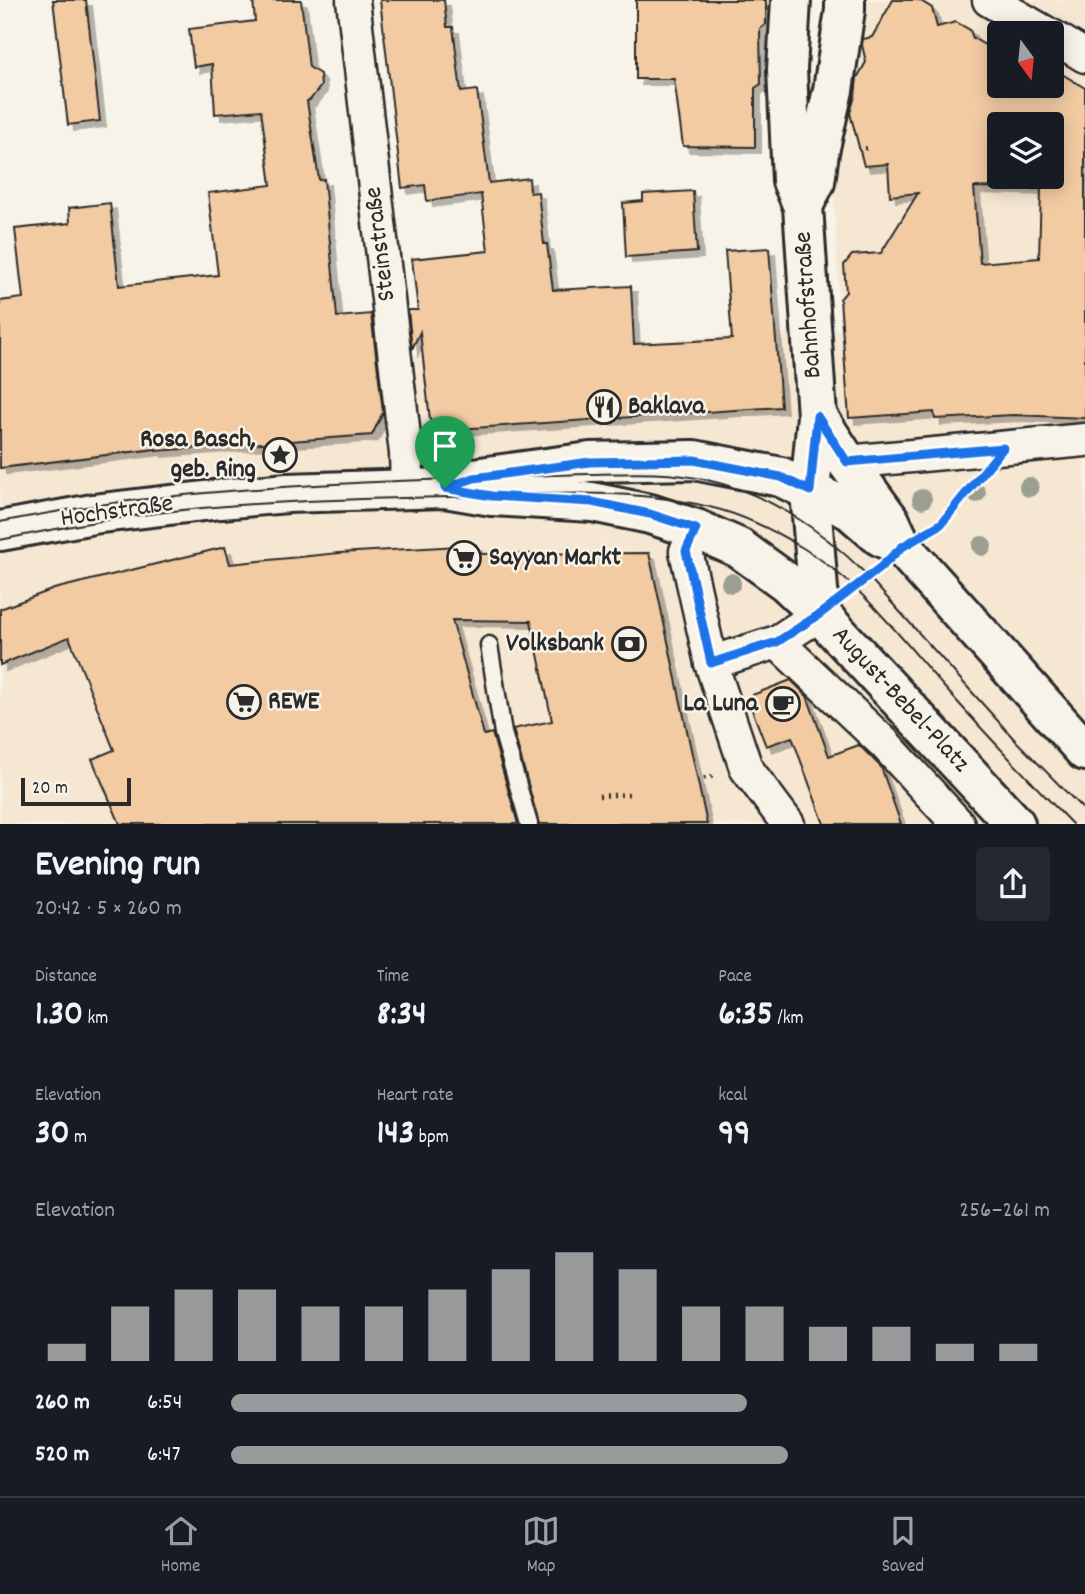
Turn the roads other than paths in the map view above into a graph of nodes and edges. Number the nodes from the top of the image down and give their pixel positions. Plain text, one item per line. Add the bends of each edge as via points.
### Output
1 (353, 0) edge
2 (791, 0) edge
3 (845, 0) edge
4 (989, 0) edge
5 (1025, 21) edge
6 (1064, 44) edge
7 (1085, 56) edge
8 (803, 206) junction
9 (817, 416) junction
10 (1085, 440) edge
11 (847, 462) junction
12 (407, 488) junction
13 (445, 488) junction
14 (810, 491) junction
15 (696, 529) junction
16 (0, 531) edge
17 (902, 547) junction
18 (820, 614) junction
19 (777, 642) junction
20 (489, 645) dead end
21 (711, 663) junction
22 (1085, 751) edge
23 (529, 824) edge
24 (788, 824) edge
25 (958, 824) edge
26 (1015, 824) edge

1 - 12 street, Steinstraße
2 - 8 street, Bahnhofstraße via 792,180
3 - 8 street, Bahnhofstraße via 815,182
4 - 5 street
6 - 7 street
8 - 9 street, Bahnhofstraße
9 - 11 street
9 - 14 street, Bahnhofstraße
10 - 11 street
11 - 17 street via 890,521
12 - 13 street, Hochstraße
12 - 16 street, Hochstraße via 220,499
13 - 14 street, Hochstraße via 474,478 590,462 694,460 781,477
13 - 15 street, Hochstraße via 492,496 592,502
14 - 17 street via 850,510 880,536
14 - 18 street, Bahnhofstraße
15 - 18 street, Hochstraße via 739,548
15 - 21 street via 686,551
17 - 22 street
18 - 19 street, August-Bebel-Platz
18 - 26 street, August-Bebel-Platz
19 - 21 street, August-Bebel-Platz
19 - 25 street, August-Bebel-Platz via 884,743
20 - 23 lane via 503,733
21 - 24 street via 746,768

